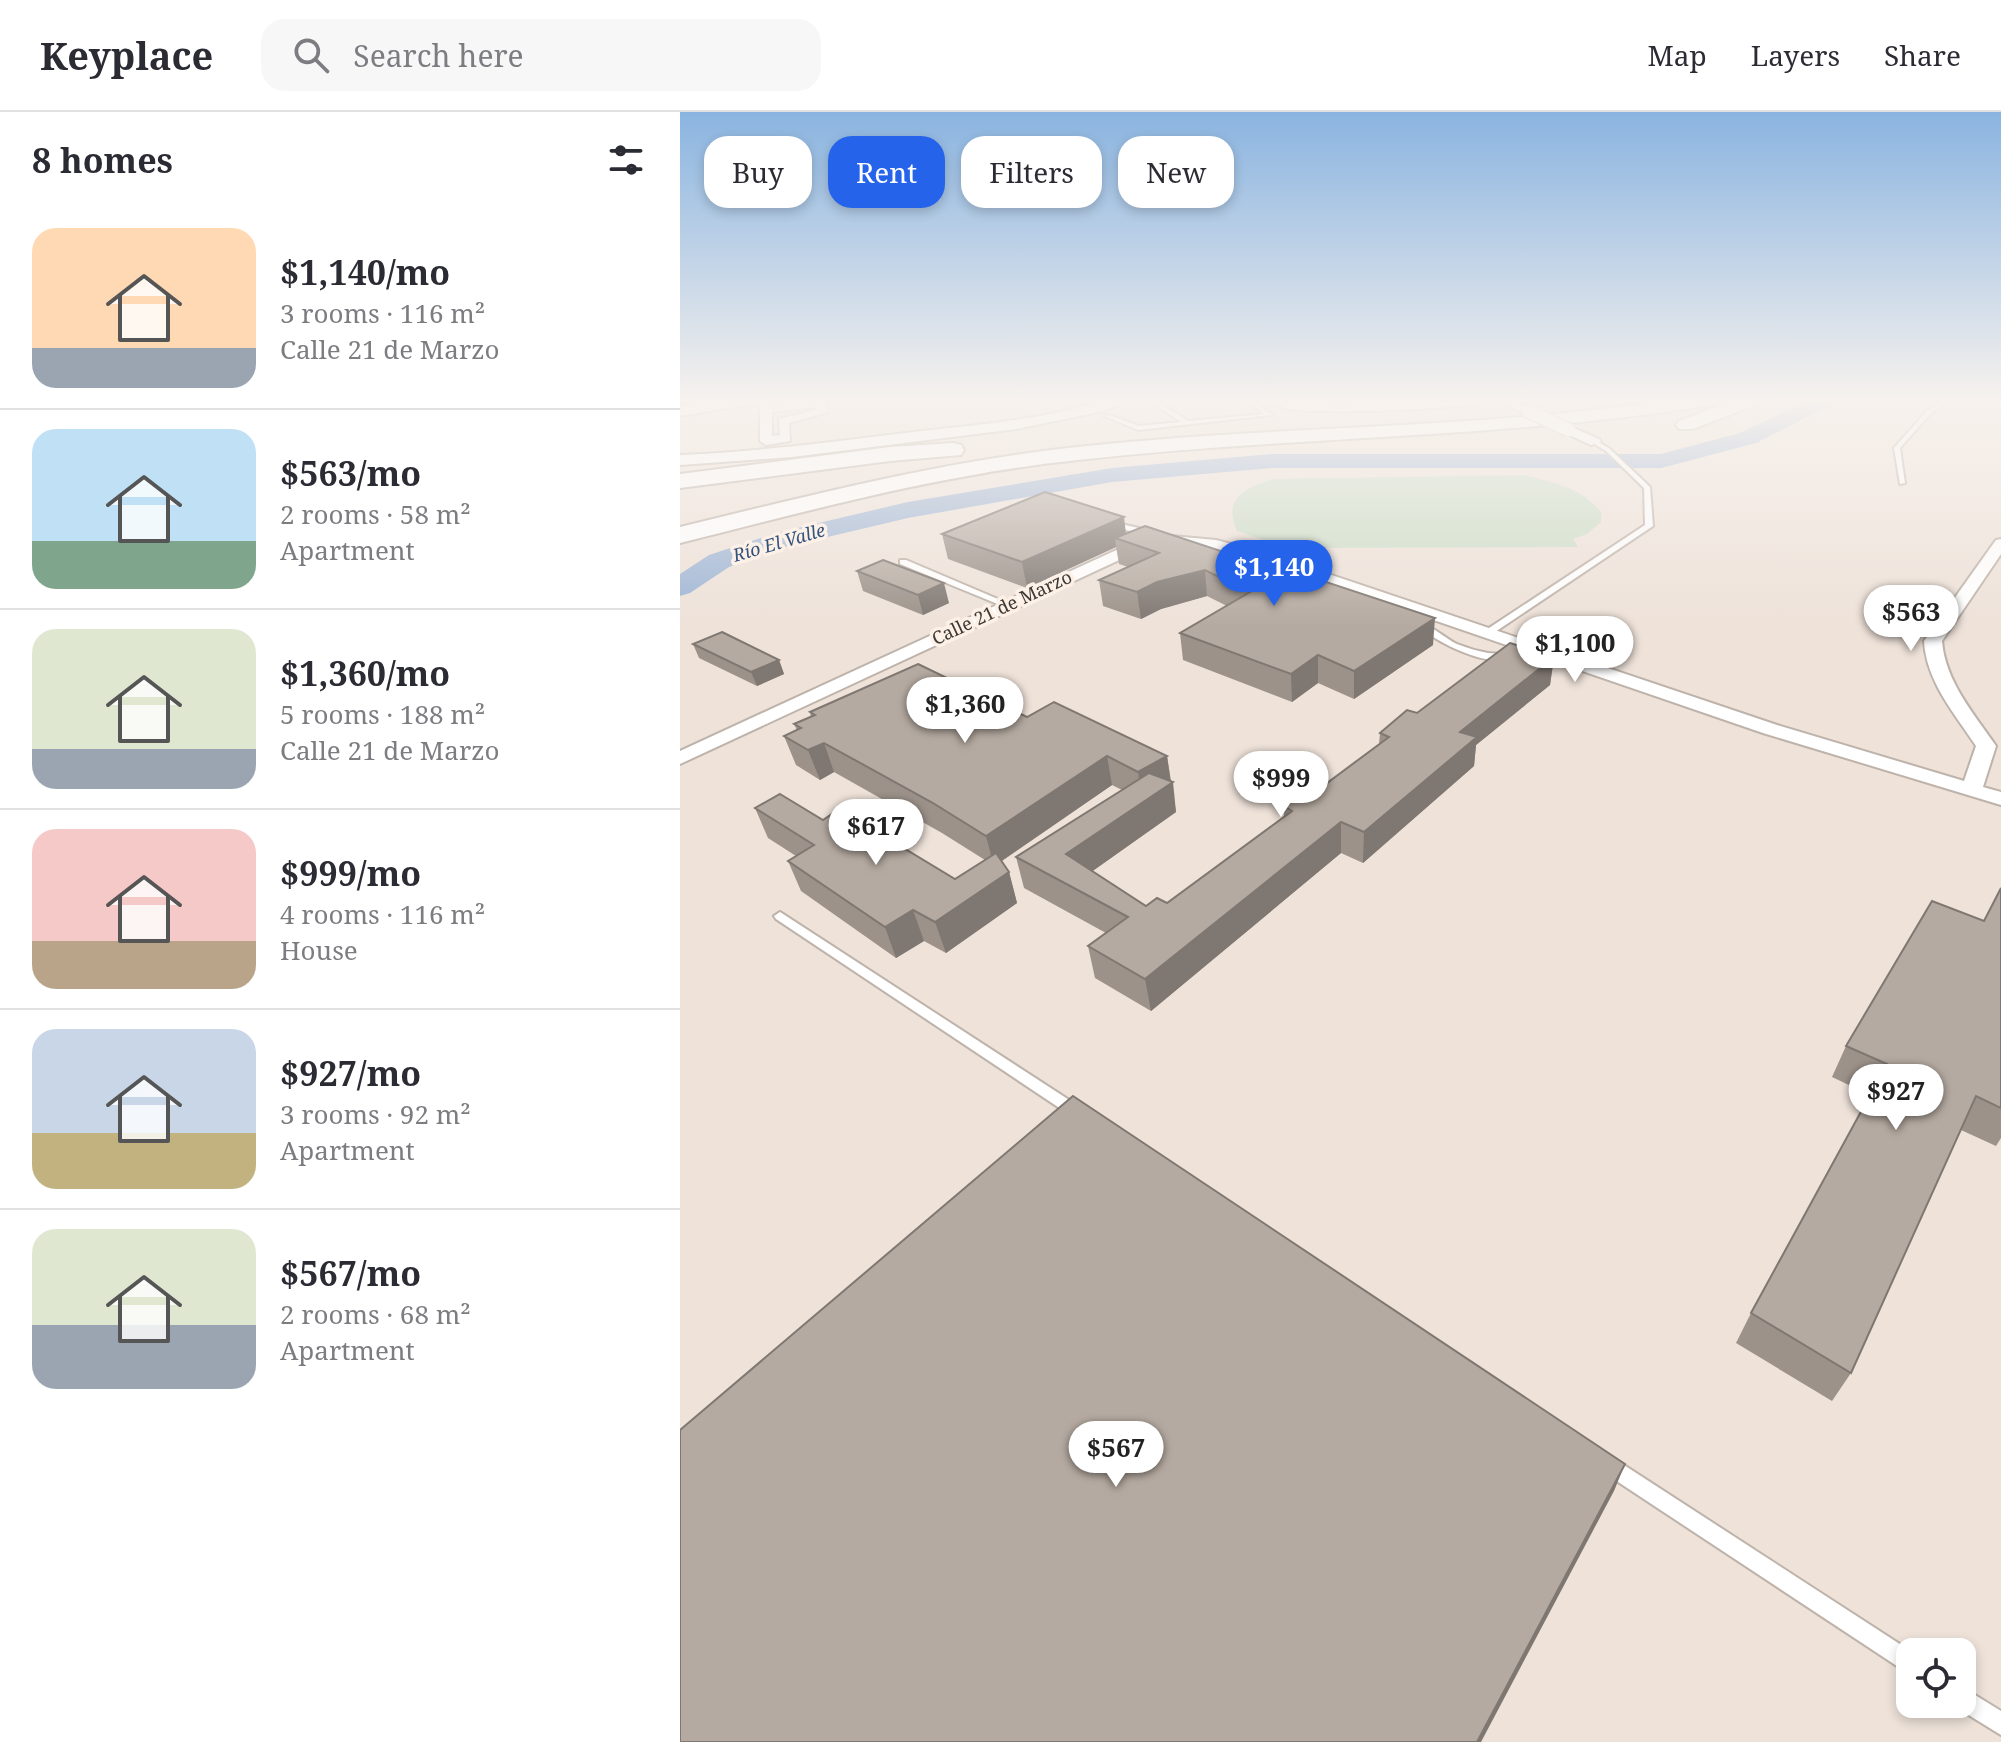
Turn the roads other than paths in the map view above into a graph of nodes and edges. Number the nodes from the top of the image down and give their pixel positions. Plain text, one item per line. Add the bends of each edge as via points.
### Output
1 (726, 475) edge
2 (773, 475) edge
3 (943, 475) edge
4 (1636, 475) edge
5 (1901, 475) edge
6 (680, 481) edge
7 (1902, 483) dead end
8 (680, 494) edge
9 (1095, 518) edge
10 (680, 535) edge
11 (1150, 542) junction
12 (2001, 543) edge
13 (903, 562) dead end
14 (1008, 605) junction
15 (1410, 606) junction
16 (1489, 632) junction
17 (1548, 653) junction
18 (680, 758) edge
19 (1972, 789) junction
20 (2001, 799) edge
21 (780, 916) dead end
22 (1086, 1118) edge
23 (1591, 1452) edge
24 (1896, 1654) edge
25 (1976, 1707) edge
26 (2001, 1724) edge

1 - 6 highway
2 - 8 highway
3 - 10 highway
4 - 16 lane via 1647,487 1649,526
5 - 7 lane
9 - 11 lane via 1140,531
11 - 14 street, Calle 21 de Marzo
11 - 15 street, Calle 21 de Marzo via 1202,540
12 - 19 street via 1933,641 1932,651 1952,695 1986,746
13 - 14 lane
14 - 18 street, Calle 21 de Marzo
15 - 16 street, Calle 21 de Marzo
15 - 17 lane via 1416,620 1434,635 1468,651 1494,657
16 - 17 street, Calle 21 de Marzo
17 - 19 street, Calle 21 de Marzo via 1770,729
19 - 20 street, Calle 21 de Marzo
21 - 22 lane
23 - 24 lane
25 - 26 lane

